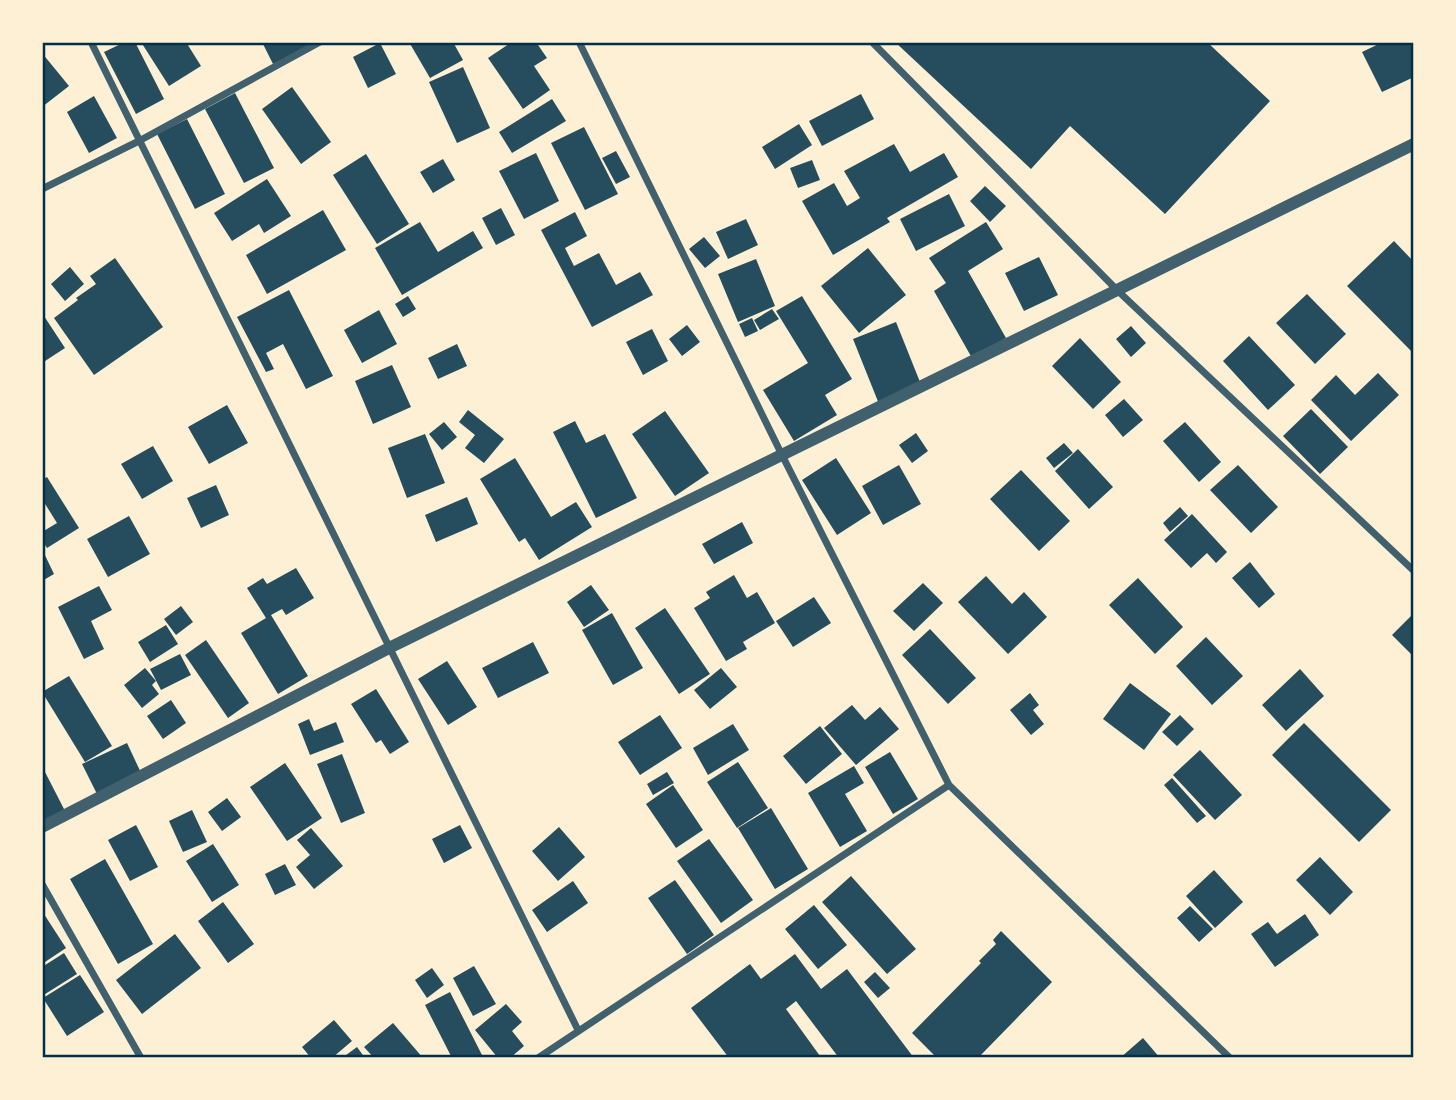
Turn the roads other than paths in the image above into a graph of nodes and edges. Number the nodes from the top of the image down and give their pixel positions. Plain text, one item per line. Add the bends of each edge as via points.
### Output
1 (91, 42) edge
2 (320, 42) edge
3 (579, 42) edge
4 (872, 42) edge
5 (139, 141) junction
6 (1414, 144) edge
7 (42, 189) edge
8 (1118, 291) junction
9 (782, 455) junction
10 (1414, 571) edge
11 (391, 648) junction
12 (949, 785) junction
13 (42, 827) edge
14 (42, 884) edge
15 (578, 1030) junction
16 (141, 1058) edge
17 (538, 1058) edge
18 (1230, 1058) edge

1 - 5 street
2 - 5 street
3 - 9 street
4 - 8 street
5 - 7 street
5 - 11 street
6 - 8 street
8 - 9 street
8 - 10 street
9 - 11 street
9 - 12 street
11 - 13 street
11 - 15 street
12 - 15 street
12 - 18 street
14 - 16 street
15 - 17 street

